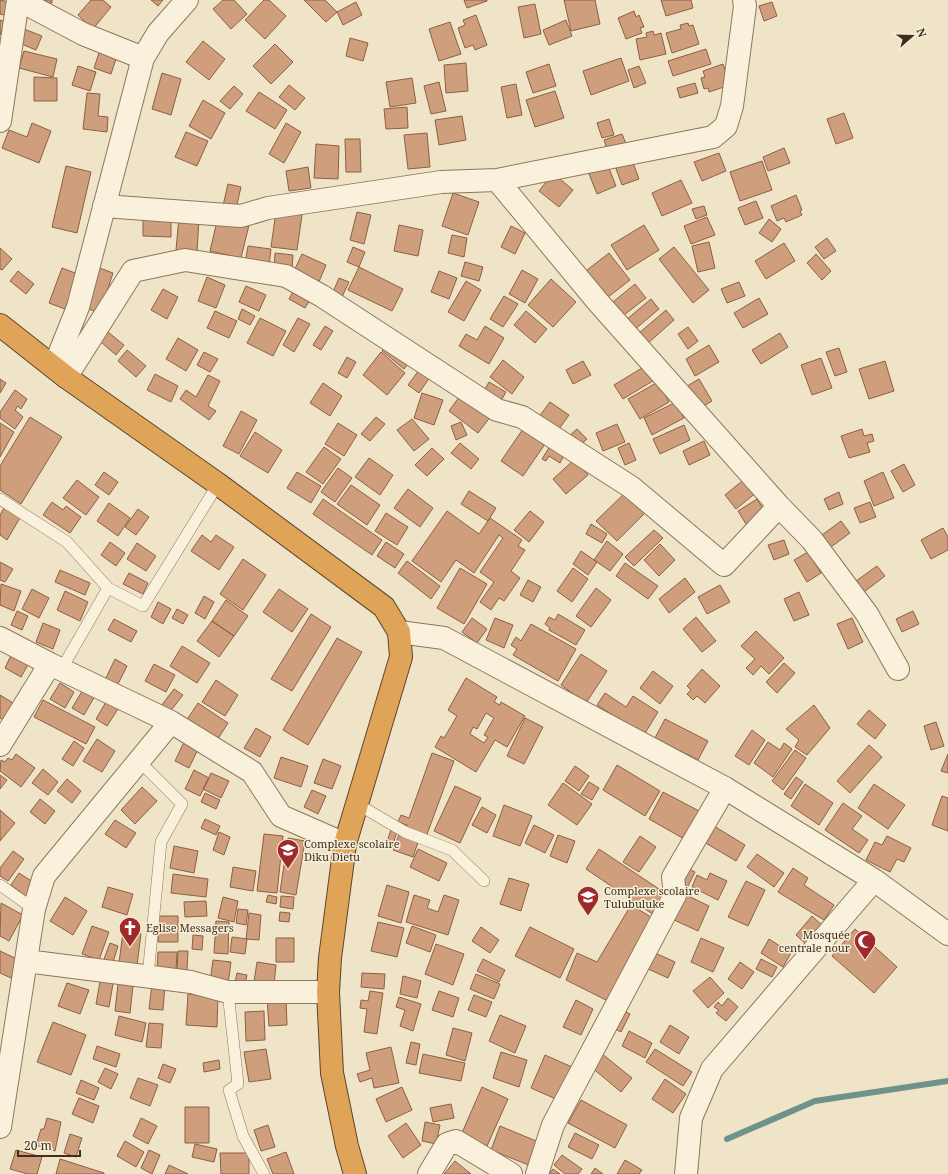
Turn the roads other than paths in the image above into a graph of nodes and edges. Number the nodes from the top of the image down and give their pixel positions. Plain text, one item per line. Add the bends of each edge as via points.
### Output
1 (19, 0) edge
2 (187, 0) edge
3 (744, 0) edge
4 (143, 58) junction
5 (0, 121) edge
6 (497, 180) junction
7 (104, 206) junction
8 (0, 325) edge
9 (60, 372) junction
10 (218, 484) junction
11 (0, 499) edge
12 (779, 506) junction
13 (108, 588) junction
14 (399, 632) junction
15 (0, 638) edge
16 (55, 667) junction
17 (898, 670) dead end
18 (171, 722) junction
19 (0, 745) edge
20 (139, 761) junction
21 (725, 788) junction
22 (357, 804) junction
23 (345, 844) junction
24 (874, 880) junction
25 (484, 881) dead end
26 (0, 884) edge
27 (34, 909) junction
28 (948, 934) edge
29 (26, 961) junction
30 (148, 976) junction
31 (228, 992) junction
32 (328, 992) junction
33 (0, 1127) edge
34 (264, 1174) edge
35 (355, 1174) edge
36 (429, 1174) edge
37 (510, 1174) edge
38 (537, 1174) edge
39 (686, 1174) edge

1 - 4 street via 83,34
1 - 5 street
2 - 4 street via 158,33
3 - 6 street via 732,106 726,126 713,137
4 - 7 street
6 - 7 street via 441,182 268,208 241,216
6 - 12 street via 598,302
7 - 9 street
8 - 9 highway
9 - 10 highway
9 - 12 street via 133,272 185,260 286,276 322,296 497,410 522,417 631,487 724,565
10 - 13 lane via 142,606
10 - 14 highway via 384,607
11 - 13 lane via 67,542
12 - 17 street via 812,540 867,614
13 - 16 lane
14 - 21 street via 444,638
14 - 22 highway via 401,657
15 - 16 street
16 - 18 street
16 - 19 street
18 - 20 street
18 - 23 street via 252,772 281,816
20 - 27 street via 44,876
20 - 30 lane via 182,804 161,842
21 - 24 street
21 - 38 street via 673,877 675,895 553,1125
22 - 23 highway
22 - 25 lane via 406,832 452,850
23 - 32 highway
24 - 28 street
24 - 39 street via 712,1069 691,1118
26 - 27 lane
27 - 29 street
29 - 30 street
29 - 33 street
30 - 31 street via 191,982
31 - 32 street
31 - 34 lane via 238,1084 229,1090 243,1136
32 - 35 highway via 332,1073 346,1146
36 - 37 street via 447,1144 456,1141

